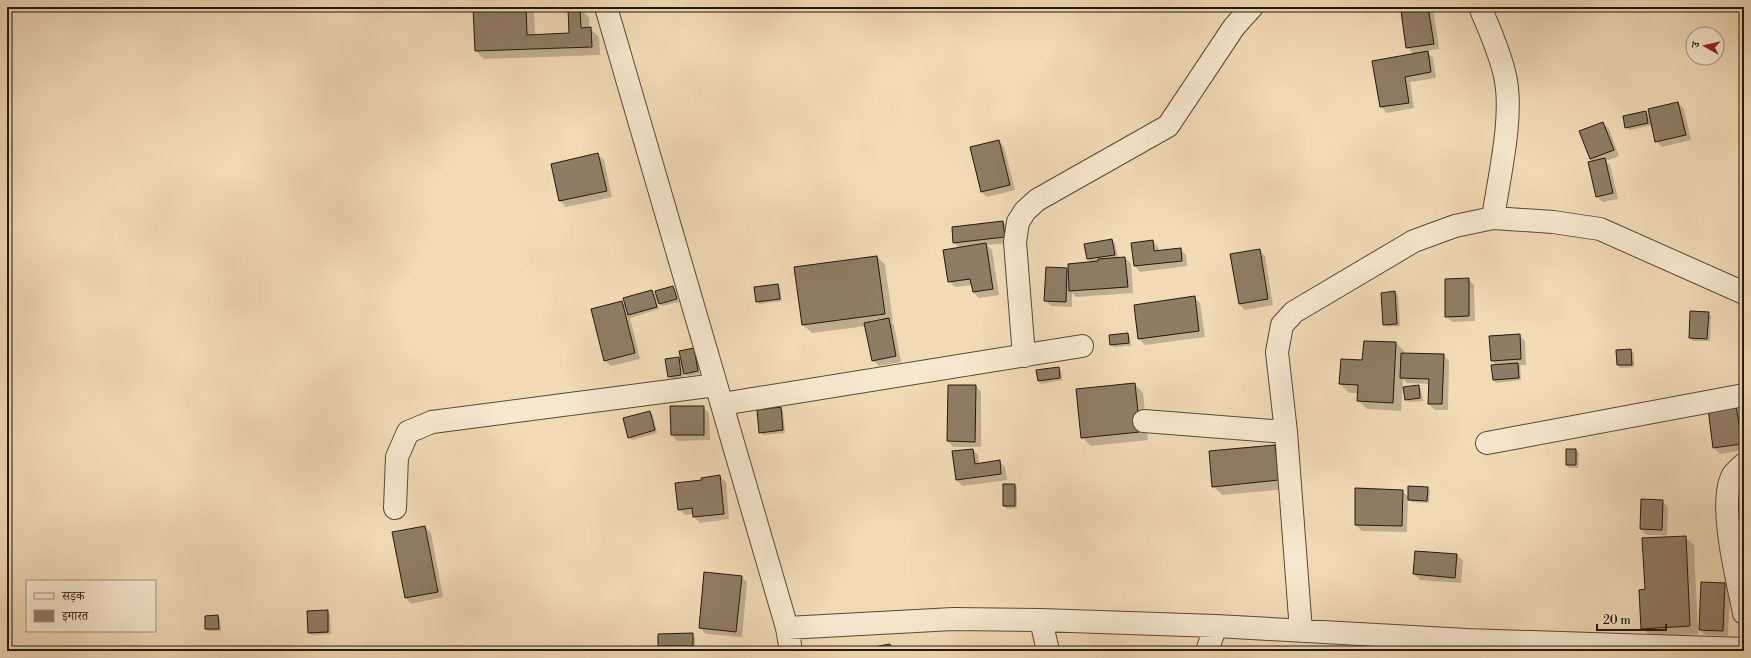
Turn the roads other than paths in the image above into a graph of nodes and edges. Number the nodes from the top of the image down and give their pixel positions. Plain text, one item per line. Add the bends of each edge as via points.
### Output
1 (606, 7) edge
2 (1252, 7) edge
3 (1480, 7) edge
4 (1493, 218) junction
5 (1744, 293) edge
6 (1082, 346) dead end
7 (1024, 356) junction
8 (719, 394) junction
9 (1744, 395) edge
10 (1144, 421) dead end
11 (1286, 432) junction
12 (1488, 443) dead end
13 (1744, 464) edge
14 (395, 508) dead end
15 (1744, 613) edge
16 (1041, 620) junction
17 (1216, 626) junction
18 (787, 628) junction
19 (1301, 631) junction
20 (1467, 646) edge
21 (1744, 649) edge
22 (791, 651) edge
23 (1048, 651) edge
24 (1207, 651) edge

1 - 8 street
2 - 7 street via 1234,27 1168,126 1037,200 1025,211 1018,222 1014,242
3 - 4 street via 1505,76 1508,103
4 - 5 street via 1553,222 1600,229
4 - 11 street via 1455,226 1414,242 1294,312 1282,325 1277,352
6 - 7 street
7 - 8 street
8 - 14 street via 432,422 408,432 397,457
8 - 18 street
9 - 12 street
10 - 11 street
11 - 19 street
13 - 15 street via 1733,475 1728,492 1728,525
16 - 17 street
16 - 18 street via 954,619
16 - 23 street
17 - 19 street
17 - 24 street
18 - 22 street
19 - 20 street
20 - 21 street

